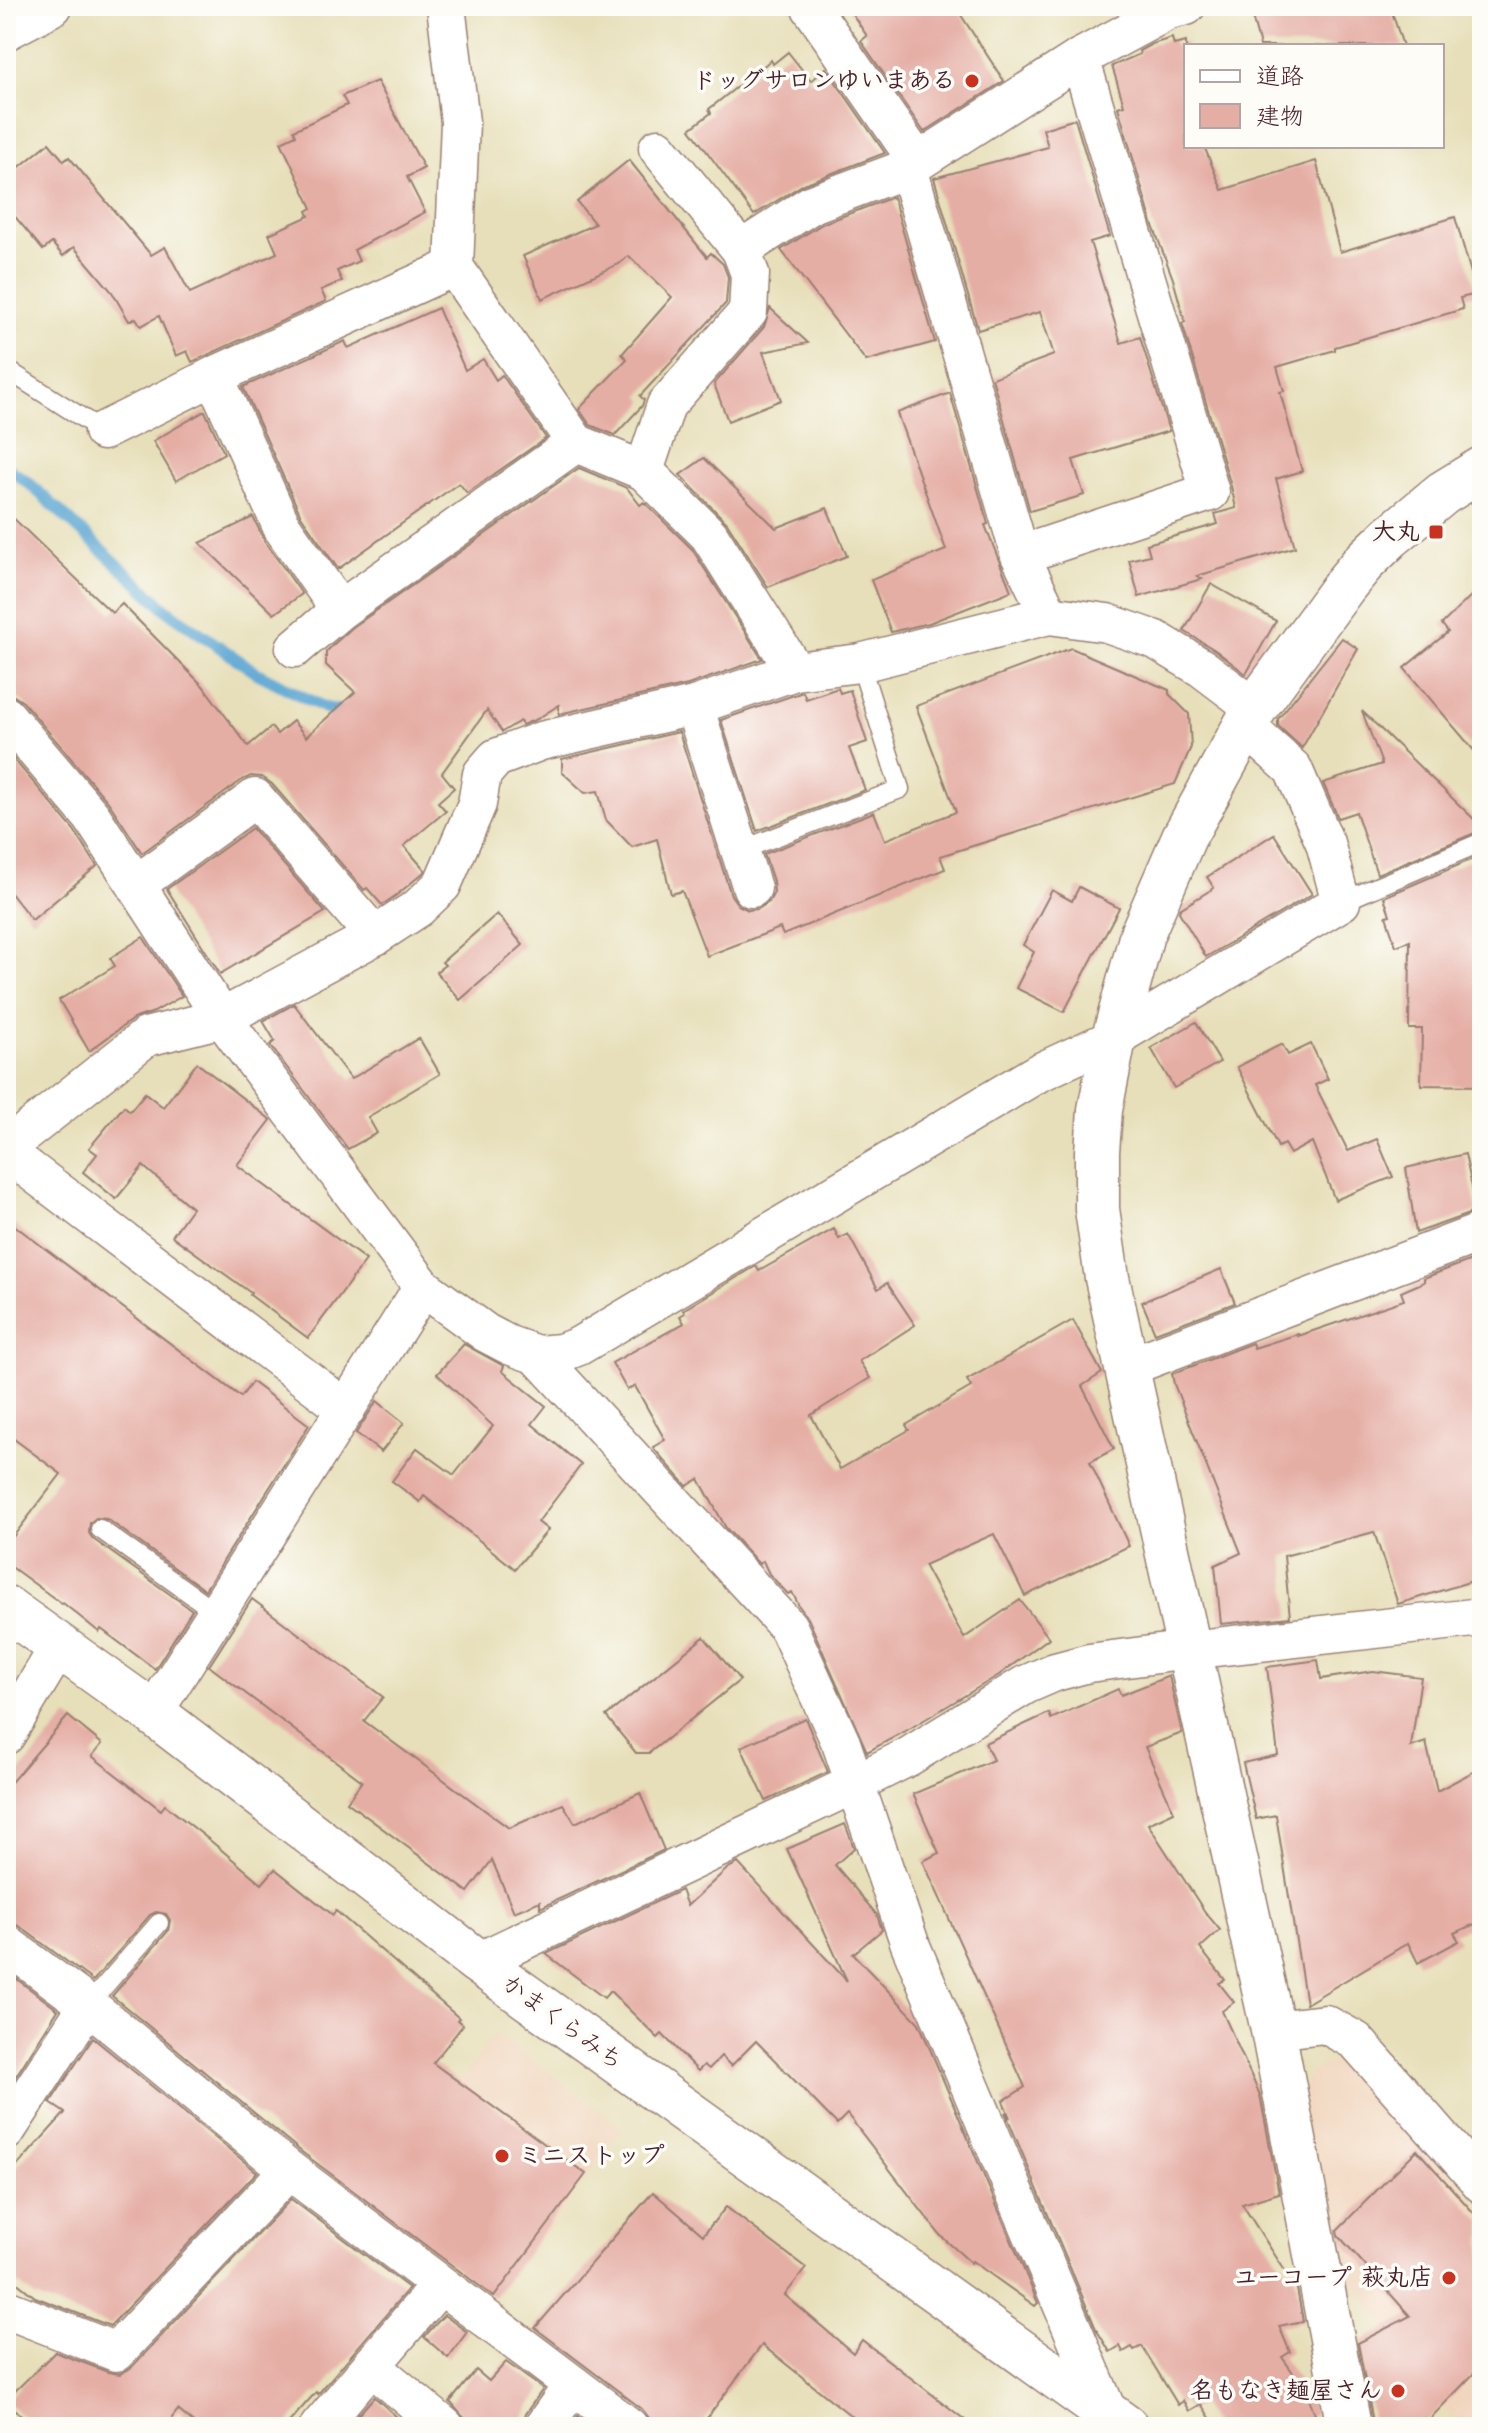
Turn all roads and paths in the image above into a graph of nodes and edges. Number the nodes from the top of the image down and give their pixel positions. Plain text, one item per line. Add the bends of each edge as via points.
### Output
1 (53, 6) edge
2 (446, 6) edge
3 (810, 6) edge
4 (1186, 6) edge
5 (6, 31) edge
6 (1080, 58) junction
7 (658, 148) dead end
8 (908, 168) junction
9 (741, 250) junction
10 (454, 267) junction
11 (6, 369) edge
12 (214, 376) junction
13 (103, 431) joint
14 (576, 443) junction
15 (1482, 469) edge
16 (644, 471) junction
17 (1020, 555) junction
18 (340, 610) junction
19 (1049, 615) junction
20 (295, 648) dead end
21 (860, 663) junction
22 (795, 671) junction
23 (694, 706) junction
24 (6, 716) edge
25 (1250, 717) junction
26 (1482, 842) edge
27 (739, 851) junction
28 (137, 884) junction
29 (752, 888) dead end
30 (1341, 902) junction
31 (375, 936) junction
32 (222, 1018) junction
33 (1114, 1038) junction
34 (6, 1150) edge
35 (1482, 1232) edge
36 (423, 1287) junction
37 (537, 1355) junction
38 (1125, 1368) junction
39 (346, 1409) junction
40 (100, 1529) dead end
41 (6, 1608) edge
42 (217, 1613) junction
43 (1482, 1617) edge
44 (59, 1647) junction
45 (1189, 1650) junction
46 (153, 1713) junction
47 (6, 1735) edge
48 (856, 1783) junction
49 (159, 1923) dead end
50 (6, 1944) edge
51 (478, 1962) junction
52 (88, 2005) junction
53 (1273, 2030) junction
54 (6, 2131) edge
55 (289, 2170) junction
56 (1482, 2184) edge
57 (440, 2285) junction
58 (6, 2309) edge
59 (371, 2366) junction
60 (573, 2385) junction
61 (1117, 2420) edge
62 (319, 2427) edge
63 (445, 2427) edge
64 (543, 2427) edge
65 (629, 2427) edge
66 (1349, 2427) edge

1 - 5 street
2 - 10 street via 460,122
3 - 8 street via 909,149
4 - 6 street
6 - 8 street
6 - 17 street via 1210,492
7 - 9 street
8 - 9 street via 812,204
8 - 17 street
9 - 16 street via 750,274 748,312 666,405
10 - 12 street
10 - 14 street
11 - 13 lane
12 - 13 street
12 - 18 street via 282,527
14 - 16 street
14 - 18 street
15 - 25 street via 1443,493 1363,563
16 - 22 street via 709,535
17 - 19 street
18 - 20 street
19 - 21 street
19 - 25 street via 1107,623 1156,640 1202,668
21 - 22 street
21 - 27 lane via 900,789
22 - 23 street
23 - 27 street
23 - 31 street via 541,741 496,758 482,774 477,804 442,885
24 - 28 street via 92,817
25 - 30 street via 1293,769 1325,843
25 - 33 street via 1184,837 1142,934
26 - 30 lane
27 - 29 street
28 - 31 street via 255,798
28 - 32 street
30 - 33 street
31 - 32 street
32 - 34 street via 146,1037
32 - 36 street
33 - 37 street via 1038,1073 579,1346
33 - 38 street via 1100,1110 1097,1209
34 - 39 street
35 - 38 street
36 - 37 street via 486,1333
36 - 39 street
37 - 48 street via 788,1627
38 - 45 street
39 - 42 street
40 - 42 lane
41 - 44 street, かまくらみち
42 - 46 street
43 - 45 street
44 - 46 street, かまくらみち
44 - 47 street
45 - 48 street via 1055,1672
45 - 53 street
46 - 51 street, かまくらみち
48 - 51 street
48 - 61 street via 910,1944
49 - 52 lane
50 - 52 street
51 - 61 street, かまくらみち
52 - 54 street
52 - 55 street
53 - 56 street via 1325,2024 1356,2041
53 - 66 street
55 - 57 street
55 - 58 street via 116,2352
57 - 59 street
57 - 60 street
59 - 62 street
59 - 63 street
60 - 64 street
60 - 65 street

